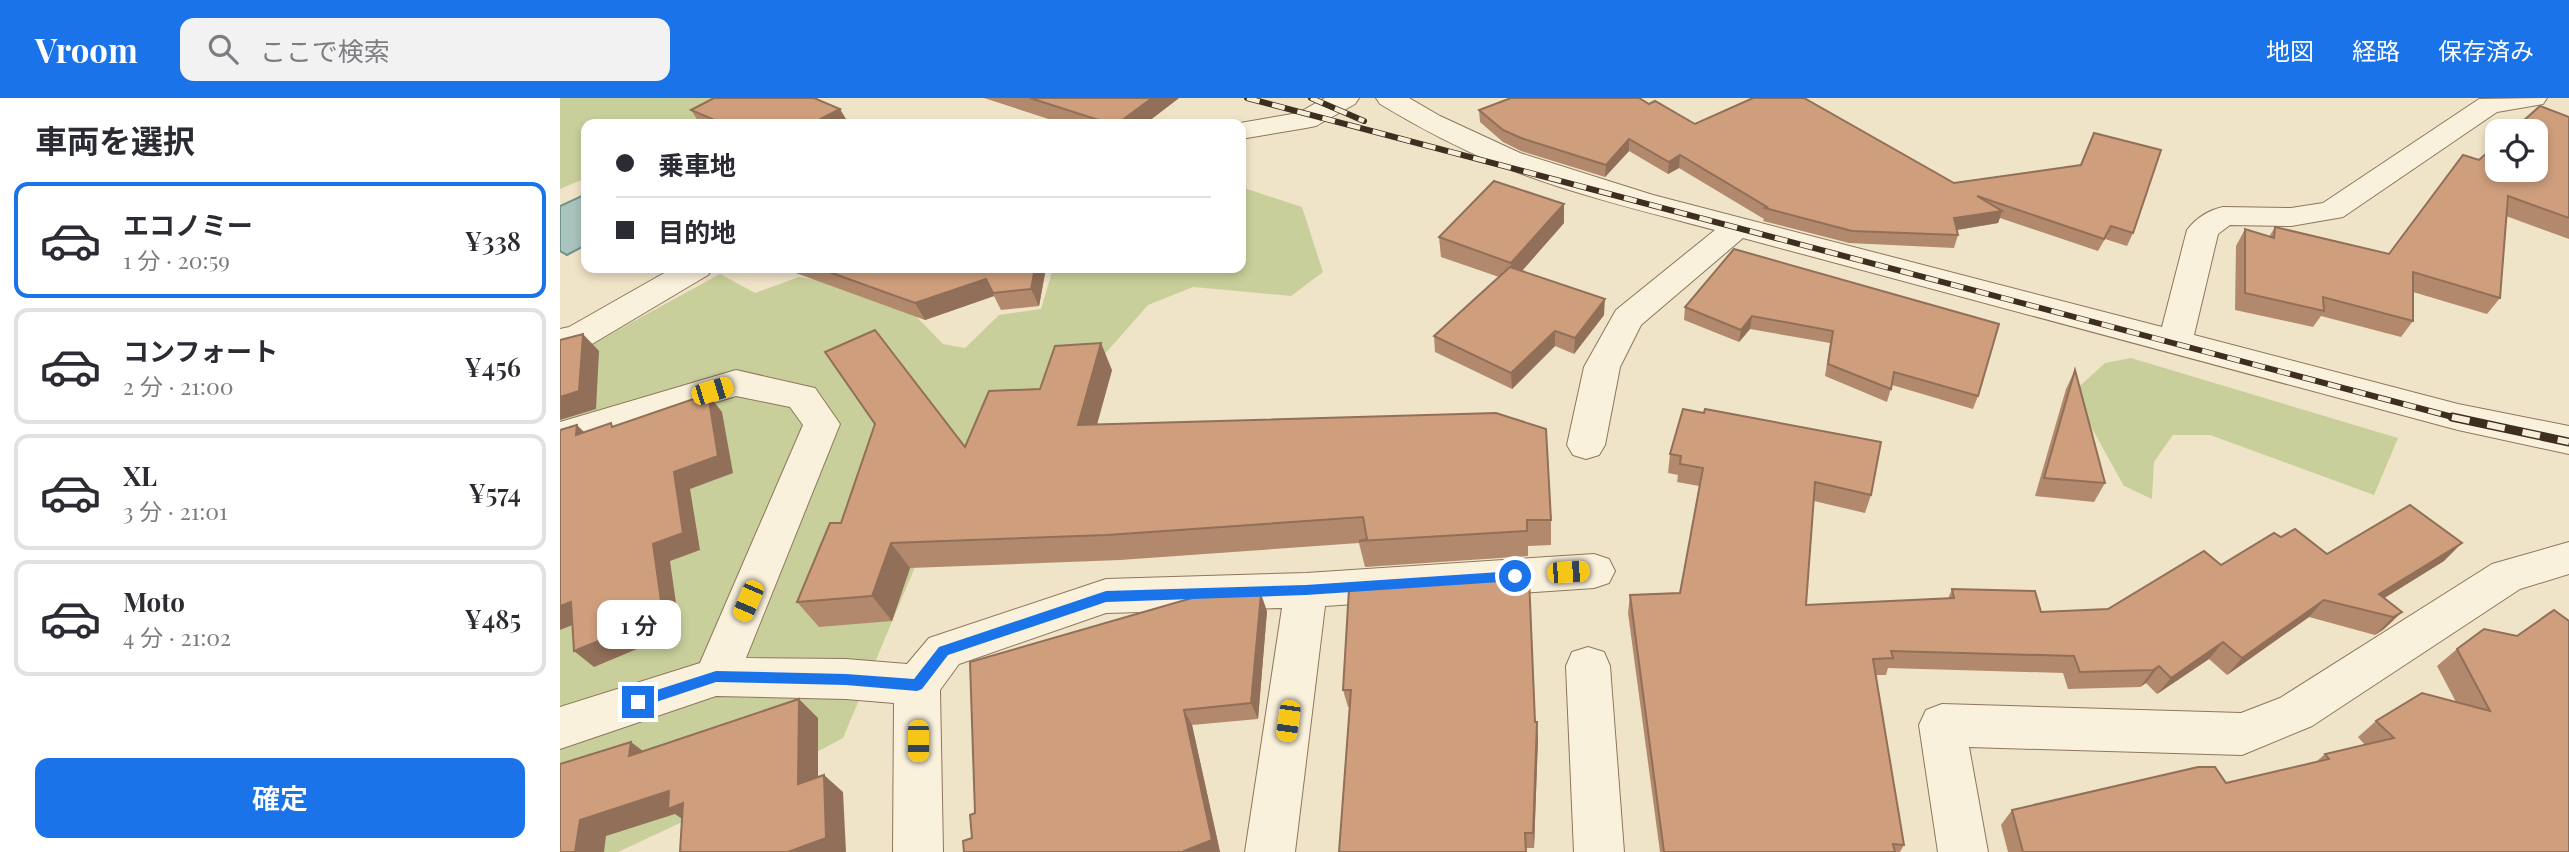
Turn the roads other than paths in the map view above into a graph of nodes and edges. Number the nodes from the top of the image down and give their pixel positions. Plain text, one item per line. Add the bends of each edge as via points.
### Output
1 (1345, 98) edge
2 (1390, 98) edge
3 (2533, 98) edge
4 (1246, 130) edge
5 (1736, 228) junction
6 (688, 273) edge
7 (560, 341) edge
8 (2175, 342) junction
9 (560, 436) edge
10 (2569, 440) edge
11 (1586, 445) dead end
12 (2569, 558) edge
13 (1594, 571) dead end
14 (1306, 590) junction
15 (1588, 666) dead end
16 (716, 677) junction
17 (917, 685) junction
18 (560, 727) edge
19 (918, 852) edge
20 (1270, 852) edge
21 (1599, 852) edge
22 (1964, 852) edge

1 - 4 street via 1306,120
2 - 5 street via 1510,159
3 - 8 street via 2489,105 2332,211 2291,217 2223,216 2203,230
5 - 8 street
5 - 11 street via 1628,318 1602,367
6 - 7 street via 580,335
8 - 10 street via 2458,417
9 - 16 street via 736,383 802,397 822,424
12 - 22 street via 2507,576 2296,712 2242,734 1941,725
13 - 14 street
14 - 17 street via 1106,596 944,651
14 - 20 street
15 - 21 street
16 - 17 street
16 - 18 street
17 - 19 street

